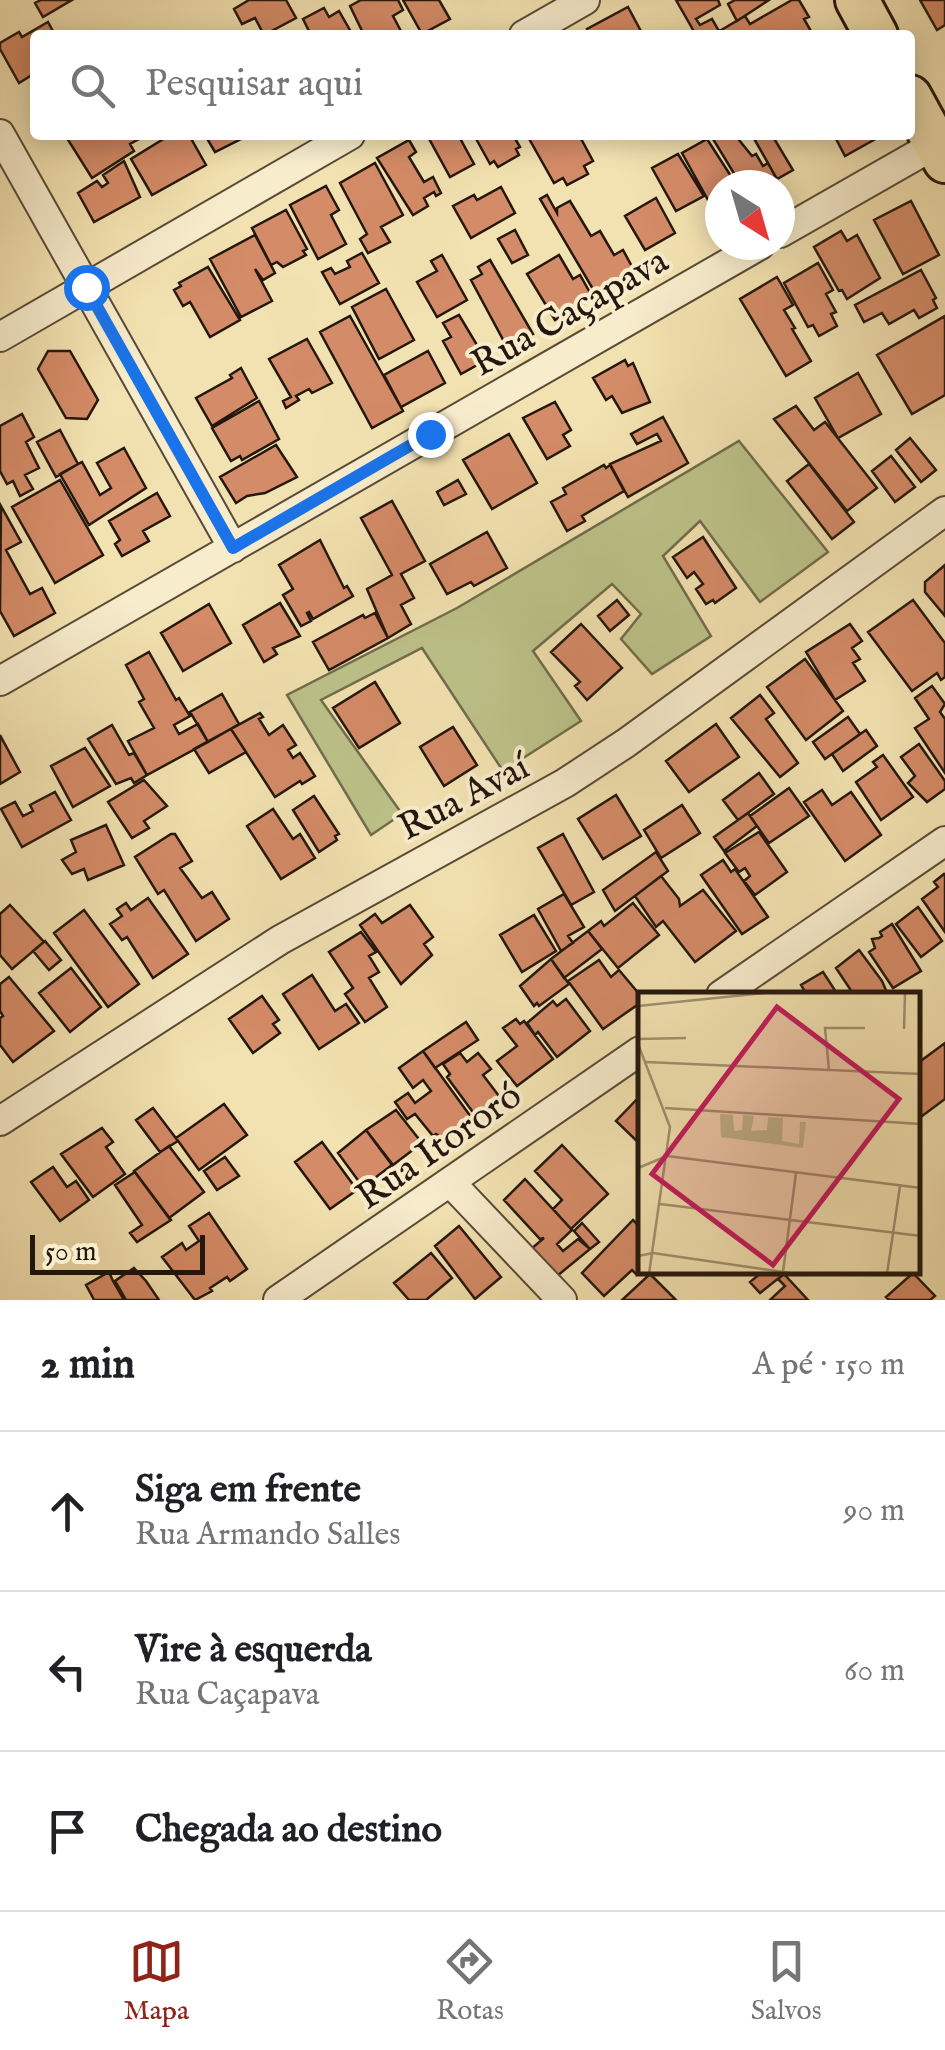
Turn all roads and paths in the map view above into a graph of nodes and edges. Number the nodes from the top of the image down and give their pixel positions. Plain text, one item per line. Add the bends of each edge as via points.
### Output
1 (585, 0) edge
2 (857, 0) edge
3 (533, 30) edge
4 (873, 30) edge
5 (915, 106) edge
6 (0, 134) edge
7 (341, 140) edge
8 (940, 152) edge
9 (795, 226) edge
10 (734, 260) edge
11 (86, 287) junction
12 (0, 337) edge
13 (945, 511) edge
14 (233, 548) junction
15 (0, 682) edge
16 (945, 841) edge
17 (725, 992) edge
18 (638, 1052) edge
19 (0, 1121) edge
20 (450, 1182) junction
21 (278, 1300) edge
22 (562, 1300) edge

1 - 3 street
2 - 4 main road
5 - 8 main road
6 - 11 street
7 - 11 street
8 - 9 street
10 - 14 street, Rua Caçapava
11 - 12 street
11 - 14 street
13 - 19 street, Rua Avaí via 580,773 280,940
14 - 15 street, Rua Caçapava
16 - 17 street
18 - 20 street, Rua Itororó
20 - 21 street, Rua Itororó
20 - 22 street

